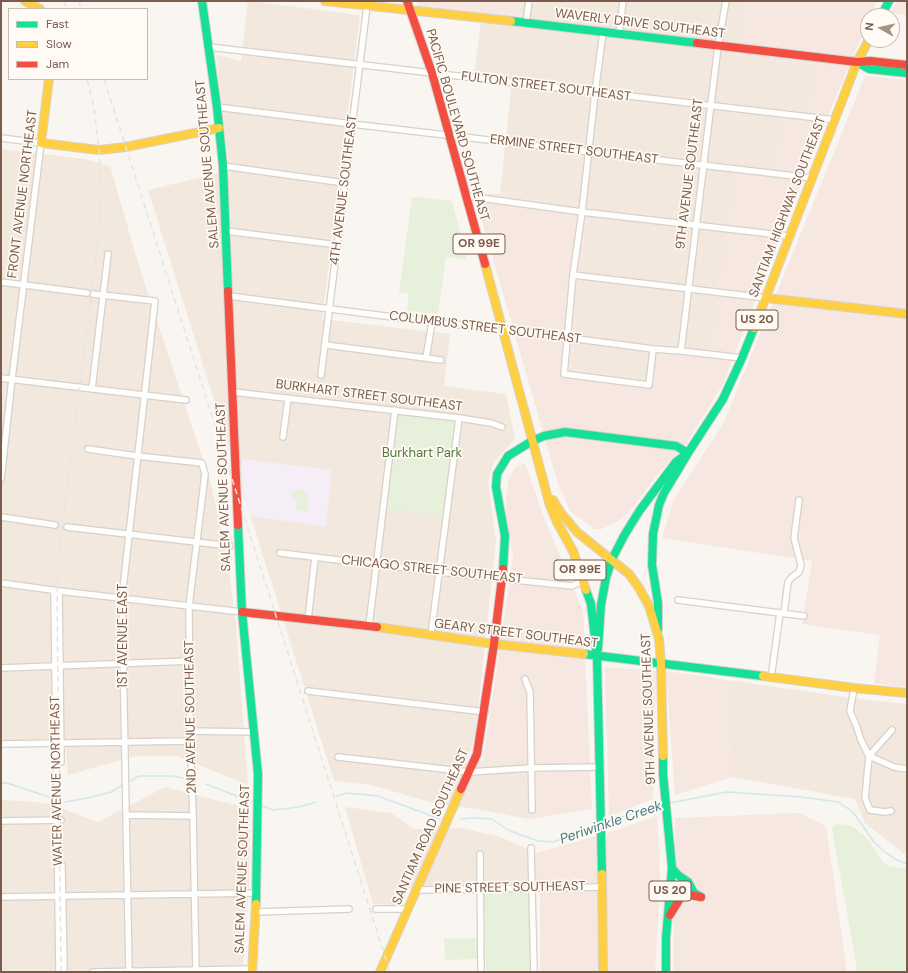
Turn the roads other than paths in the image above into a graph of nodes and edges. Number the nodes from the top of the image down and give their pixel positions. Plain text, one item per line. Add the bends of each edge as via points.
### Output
1 (25, 1) edge
2 (202, 1) edge
3 (325, 1) edge
4 (406, 1) edge
5 (529, 1) edge
6 (623, 1) edge
7 (726, 1) edge
8 (367, 6) junction
9 (38, 8) edge
10 (410, 9) junction
11 (526, 23) junction
12 (603, 32) junction
13 (620, 34) junction
14 (718, 46) junction
15 (209, 47) junction
16 (865, 48) edge
17 (857, 62) junction
18 (360, 64) junction
19 (907, 65) edge
20 (432, 73) junction
21 (907, 73) edge
22 (49, 80) edge
23 (595, 93) junction
24 (711, 106) junction
25 (217, 107) junction
26 (835, 120) junction
27 (352, 124) junction
28 (219, 128) junction
29 (450, 135) junction
30 (1, 138) edge
31 (42, 143) junction
32 (589, 152) junction
33 (704, 165) junction
34 (222, 166) junction
35 (812, 178) junction
36 (345, 183) junction
37 (466, 196) junction
38 (582, 212) junction
39 (696, 225) junction
40 (226, 231) junction
41 (789, 236) junction
42 (338, 245) junction
43 (108, 254) dead end
44 (573, 275) junction
45 (1, 282) edge
46 (24, 284) junction
47 (689, 288) junction
48 (103, 295) junction
49 (229, 296) junction
50 (766, 298) junction
51 (330, 309) junction
52 (907, 314) edge
53 (432, 322) junction
54 (502, 329) junction
55 (568, 338) junction
56 (326, 344) junction
57 (653, 349) junction
58 (681, 351) junction
59 (426, 358) junction
60 (742, 358) junction
61 (440, 360) dead end
62 (321, 375) dead end
63 (1, 378) edge
64 (12, 379) junction
65 (92, 389) junction
66 (232, 392) junction
67 (144, 396) junction
68 (288, 399) junction
69 (186, 400) dead end
70 (395, 410) junction
71 (459, 418) junction
72 (502, 427) dead end
73 (3, 434) edge
74 (283, 437) dead end
75 (532, 441) junction
76 (88, 449) dead end
77 (688, 453) junction
78 (137, 456) junction
79 (1, 479) edge
80 (545, 488) junction
81 (799, 500) dead end
82 (1, 517) edge
83 (55, 525) dead end
84 (68, 527) dead end
85 (129, 534) junction
86 (196, 543) junction
87 (230, 546) dead end
88 (280, 553) dead end
89 (315, 558) junction
90 (612, 559) junction
91 (376, 565) junction
92 (439, 572) junction
93 (502, 578) junction
94 (584, 580) junction
95 (1, 583) edge
96 (57, 591) junction
97 (122, 598) junction
98 (678, 600) dead end
99 (189, 606) junction
100 (242, 612) junction
101 (782, 613) junction
102 (804, 616) dead end
103 (308, 620) junction
104 (369, 626) junction
105 (431, 635) junction
106 (658, 639) junction
107 (494, 644) junction
108 (597, 657) junction
109 (190, 661) junction
110 (661, 663) junction
111 (123, 664) junction
112 (57, 666) junction
113 (1, 668) edge
114 (771, 678) junction
115 (525, 679) dead end
116 (854, 688) junction
117 (308, 691) dead end
118 (907, 693) edge
119 (485, 712) junction
120 (892, 730) dead end
121 (190, 731) junction
122 (254, 732) junction
123 (124, 741) junction
124 (190, 741) junction
125 (59, 742) junction
126 (1, 744) edge
127 (869, 756) junction
128 (338, 757) dead end
129 (600, 767) junction
130 (531, 768) junction
131 (907, 769) edge
132 (470, 772) junction
133 (532, 810) dead end
134 (891, 811) dead end
135 (126, 815) junction
136 (193, 816) junction
137 (60, 820) junction
138 (1, 821) edge
139 (531, 848) dead end
140 (480, 854) dead end
141 (672, 868) junction
142 (533, 887) junction
143 (602, 887) junction
144 (480, 889) junction
145 (418, 890) junction
146 (257, 893) junction
147 (195, 894) junction
148 (127, 895) junction
149 (61, 896) junction
150 (1, 897) edge
151 (349, 909) dead end
152 (376, 909) dead end
153 (408, 909) junction
154 (256, 912) junction
155 (668, 918) junction
156 (196, 971) edge
157 (252, 971) edge
158 (59, 972) edge
159 (64, 972) edge
160 (93, 972) edge
161 (129, 972) edge
162 (380, 972) edge
163 (481, 972) edge
164 (534, 972) edge
165 (603, 972) edge
166 (666, 972) edge

1 - 9 main road
2 - 15 main road, SALEM AVENUE SOUTHEAST
3 - 8 main road, WAVERLY DRIVE SOUTHEAST
4 - 10 main road, PACIFIC BOULEVARD SOUTHEAST / OR 99E
5 - 11 street
6 - 13 street
7 - 14 street, 9TH AVENUE SOUTHEAST
8 - 10 main road, WAVERLY DRIVE SOUTHEAST
8 - 18 street, 4TH AVENUE SOUTHEAST
10 - 11 main road, WAVERLY DRIVE SOUTHEAST
10 - 20 main road, PACIFIC BOULEVARD SOUTHEAST / OR 99E
11 - 12 main road, WAVERLY DRIVE SOUTHEAST
12 - 13 main road, WAVERLY DRIVE SOUTHEAST
12 - 23 street
13 - 14 main road, WAVERLY DRIVE SOUTHEAST
14 - 17 main road, WAVERLY DRIVE SOUTHEAST
14 - 24 street, 9TH AVENUE SOUTHEAST
15 - 18 street, FULTON STREET SOUTHEAST
15 - 25 main road, SALEM AVENUE SOUTHEAST
16 - 17 main road, SANTIAM HIGHWAY SOUTHEAST / US 20
17 - 19 main road, WAVERLY DRIVE SOUTHEAST
17 - 21 main road, WAVERLY DRIVE SOUTHEAST via 869,68
17 - 26 main road, SANTIAM HIGHWAY SOUTHEAST / US 20
18 - 20 street, FULTON STREET SOUTHEAST
18 - 27 street, 4TH AVENUE SOUTHEAST
20 - 23 street, FULTON STREET SOUTHEAST
20 - 29 main road, PACIFIC BOULEVARD SOUTHEAST / OR 99E
22 - 31 main road, FRONT AVENUE NORTHEAST
23 - 24 street, FULTON STREET SOUTHEAST
23 - 32 street
24 - 26 street, FULTON STREET SOUTHEAST
24 - 33 street, 9TH AVENUE SOUTHEAST
25 - 27 street, ERMINE STREET SOUTHEAST
25 - 28 main road, SALEM AVENUE SOUTHEAST
26 - 35 main road, SANTIAM HIGHWAY SOUTHEAST / US 20
27 - 29 street, ERMINE STREET SOUTHEAST
27 - 36 street, 4TH AVENUE SOUTHEAST
28 - 31 main road via 99,150
28 - 34 main road, SALEM AVENUE SOUTHEAST
29 - 32 street, ERMINE STREET SOUTHEAST
29 - 37 main road, PACIFIC BOULEVARD SOUTHEAST / OR 99E
30 - 31 street
31 - 46 street, FRONT AVENUE NORTHEAST
32 - 33 street, ERMINE STREET SOUTHEAST
32 - 38 street
33 - 35 street, ERMINE STREET SOUTHEAST
33 - 39 street, 9TH AVENUE SOUTHEAST
34 - 36 street
34 - 40 main road, SALEM AVENUE SOUTHEAST
35 - 41 main road, SANTIAM HIGHWAY SOUTHEAST / US 20
36 - 42 street, 4TH AVENUE SOUTHEAST
37 - 38 street
37 - 54 main road, PACIFIC BOULEVARD SOUTHEAST / OR 99E
38 - 39 street
38 - 44 street
39 - 41 street
39 - 47 street, 9TH AVENUE SOUTHEAST
40 - 42 street
40 - 49 main road, SALEM AVENUE SOUTHEAST
41 - 50 main road, SANTIAM HIGHWAY SOUTHEAST / US 20
42 - 51 street, 4TH AVENUE SOUTHEAST
43 - 48 street
44 - 47 street
44 - 55 street
45 - 46 street
46 - 48 street
46 - 64 street, FRONT AVENUE NORTHEAST
47 - 50 street
47 - 58 street, 9TH AVENUE SOUTHEAST
48 - 65 street
48 - 67 street, 1ST AVENUE EAST via 154,301
49 - 51 street, COLUMBUS STREET SOUTHEAST
49 - 66 main road, SALEM AVENUE SOUTHEAST
50 - 52 main road
50 - 60 main road, SANTIAM HIGHWAY SOUTHEAST / US 20
51 - 53 street, COLUMBUS STREET SOUTHEAST
51 - 56 street, 4TH AVENUE SOUTHEAST
53 - 54 street, COLUMBUS STREET SOUTHEAST
53 - 59 street
54 - 55 street, COLUMBUS STREET SOUTHEAST
54 - 75 main road, PACIFIC BOULEVARD SOUTHEAST / OR 99E
55 - 57 street, COLUMBUS STREET SOUTHEAST
55 - 57 street via 564,374 650,385
56 - 59 street
56 - 62 street, 4TH AVENUE SOUTHEAST
57 - 58 street, COLUMBUS STREET SOUTHEAST
58 - 60 street, COLUMBUS STREET SOUTHEAST
59 - 61 street
60 - 77 main road, SANTIAM HIGHWAY SOUTHEAST / US 20 via 723,399
63 - 64 street
64 - 65 street
64 - 73 street, FRONT AVENUE NORTHEAST
65 - 67 street
66 - 68 street, BURKHART STREET SOUTHEAST
66 - 100 main road, SALEM AVENUE SOUTHEAST
67 - 69 street
67 - 78 street, 1ST AVENUE EAST
68 - 70 street, BURKHART STREET SOUTHEAST
68 - 74 street
70 - 71 street, BURKHART STREET SOUTHEAST
70 - 91 street
71 - 72 street, BURKHART STREET SOUTHEAST
71 - 92 street
73 - 79 street, FRONT AVENUE NORTHEAST
75 - 77 main road via 565,432 676,446
75 - 80 main road, PACIFIC BOULEVARD SOUTHEAST / OR 99E
75 - 93 main road, SANTIAM ROAD SOUTHEAST via 508,456 497,474 496,487 505,536
76 - 78 street
77 - 90 main road, SANTIAM HIGHWAY SOUTHEAST / US 20 via 676,462 640,510
77 - 106 main road, 9TH AVENUE SOUTHEAST / US 20 via 664,493 653,534 652,565 658,603
78 - 85 street, 1ST AVENUE EAST
78 - 86 street, 2ND AVENUE SOUTHEAST via 202,462 205,474
80 - 90 main road, PACIFIC BOULEVARD SOUTHEAST / OR 99E via 577,532
80 - 94 main road, PACIFIC BOULEVARD SOUTHEAST / OR 99E via 552,512 574,552
81 - 101 street via 794,538 801,565 799,572 788,582
82 - 83 street
84 - 85 street
85 - 86 street
85 - 97 street, 1ST AVENUE EAST
86 - 87 street
86 - 99 street, 2ND AVENUE SOUTHEAST
88 - 89 street, CHICAGO STREET SOUTHEAST
89 - 91 street, CHICAGO STREET SOUTHEAST
89 - 103 street
90 - 106 main road, PACIFIC BOULEVARD SOUTHEAST / OR 99E via 640,588
90 - 108 main road, SANTIAM HIGHWAY SOUTHEAST / US 20 via 601,605
91 - 92 street, CHICAGO STREET SOUTHEAST
91 - 104 street
92 - 93 street, CHICAGO STREET SOUTHEAST
92 - 105 street
93 - 94 street, CHICAGO STREET SOUTHEAST via 572,586
93 - 107 main road, SANTIAM ROAD SOUTHEAST
94 - 108 main road, PACIFIC BOULEVARD SOUTHEAST / OR 99E via 591,604
95 - 96 street, GEARY STREET SOUTHEAST
96 - 97 street, GEARY STREET SOUTHEAST
96 - 112 street, WATER AVENUE NORTHEAST
97 - 99 street, GEARY STREET SOUTHEAST
97 - 111 street, 1ST AVENUE EAST
98 - 101 street
99 - 100 street, GEARY STREET SOUTHEAST
99 - 109 street, 2ND AVENUE SOUTHEAST
100 - 103 main road, GEARY STREET SOUTHEAST
100 - 122 main road, SALEM AVENUE SOUTHEAST
101 - 102 street
101 - 114 street
103 - 104 main road, GEARY STREET SOUTHEAST
104 - 105 main road, GEARY STREET SOUTHEAST
105 - 107 main road, GEARY STREET SOUTHEAST
106 - 110 main road, 9TH AVENUE SOUTHEAST / US 20
107 - 108 main road, GEARY STREET SOUTHEAST
107 - 119 main road, SANTIAM ROAD SOUTHEAST
108 - 110 main road, GEARY STREET SOUTHEAST
108 - 129 main road, PACIFIC BOULEVARD SOUTHEAST / US 20
109 - 111 street
109 - 121 street, 2ND AVENUE SOUTHEAST
110 - 114 main road, GEARY STREET SOUTHEAST
110 - 141 main road, 9TH AVENUE SOUTHEAST / US 20 via 664,798
111 - 112 street
111 - 123 street, 1ST AVENUE EAST
112 - 113 street
112 - 125 street, WATER AVENUE NORTHEAST
114 - 116 main road, GEARY STREET SOUTHEAST
115 - 130 street via 530,692
116 - 118 main road, GEARY STREET SOUTHEAST
116 - 127 street via 850,711
117 - 119 street
119 - 132 main road, SANTIAM ROAD SOUTHEAST via 478,754
120 - 127 street
121 - 122 street
121 - 124 street, 2ND AVENUE SOUTHEAST
122 - 146 main road, SALEM AVENUE SOUTHEAST via 259,812
123 - 124 street
123 - 125 street
123 - 135 street, 1ST AVENUE EAST
124 - 136 street, 2ND AVENUE SOUTHEAST
125 - 126 street
125 - 137 street, WATER AVENUE NORTHEAST
127 - 131 street via 894,767
127 - 134 street via 865,798 870,810
128 - 132 street
129 - 130 street
129 - 143 main road, PACIFIC BOULEVARD SOUTHEAST / US 20
130 - 132 street
130 - 133 street
132 - 145 main road, SANTIAM ROAD SOUTHEAST
135 - 136 street
135 - 148 street, 1ST AVENUE EAST
136 - 147 street, 2ND AVENUE SOUTHEAST
137 - 138 street
137 - 149 street, WATER AVENUE NORTHEAST
139 - 142 street
140 - 144 street
141 - 155 main road, 9TH AVENUE SOUTHEAST / US 20
141 - 155 main road via 701,897 681,897
142 - 143 street, PINE STREET SOUTHEAST
142 - 144 street, PINE STREET SOUTHEAST
142 - 164 street
143 - 165 main road, PACIFIC BOULEVARD SOUTHEAST / US 20
144 - 145 street, PINE STREET SOUTHEAST
144 - 163 street
145 - 153 main road, SANTIAM ROAD SOUTHEAST
146 - 147 street
146 - 154 main road, SALEM AVENUE SOUTHEAST
147 - 148 street
147 - 156 street, 2ND AVENUE SOUTHEAST
148 - 149 street
148 - 161 street, 1ST AVENUE EAST
149 - 150 street
149 - 158 street, WATER AVENUE NORTHEAST
149 - 159 street, WATER AVENUE NORTHEAST
151 - 154 street
152 - 153 street
153 - 162 main road, SANTIAM ROAD SOUTHEAST
154 - 157 main road, SALEM AVENUE SOUTHEAST
155 - 166 main road, 9TH AVENUE SOUTHEAST / US 20
156 - 157 street
156 - 161 street
160 - 161 street

